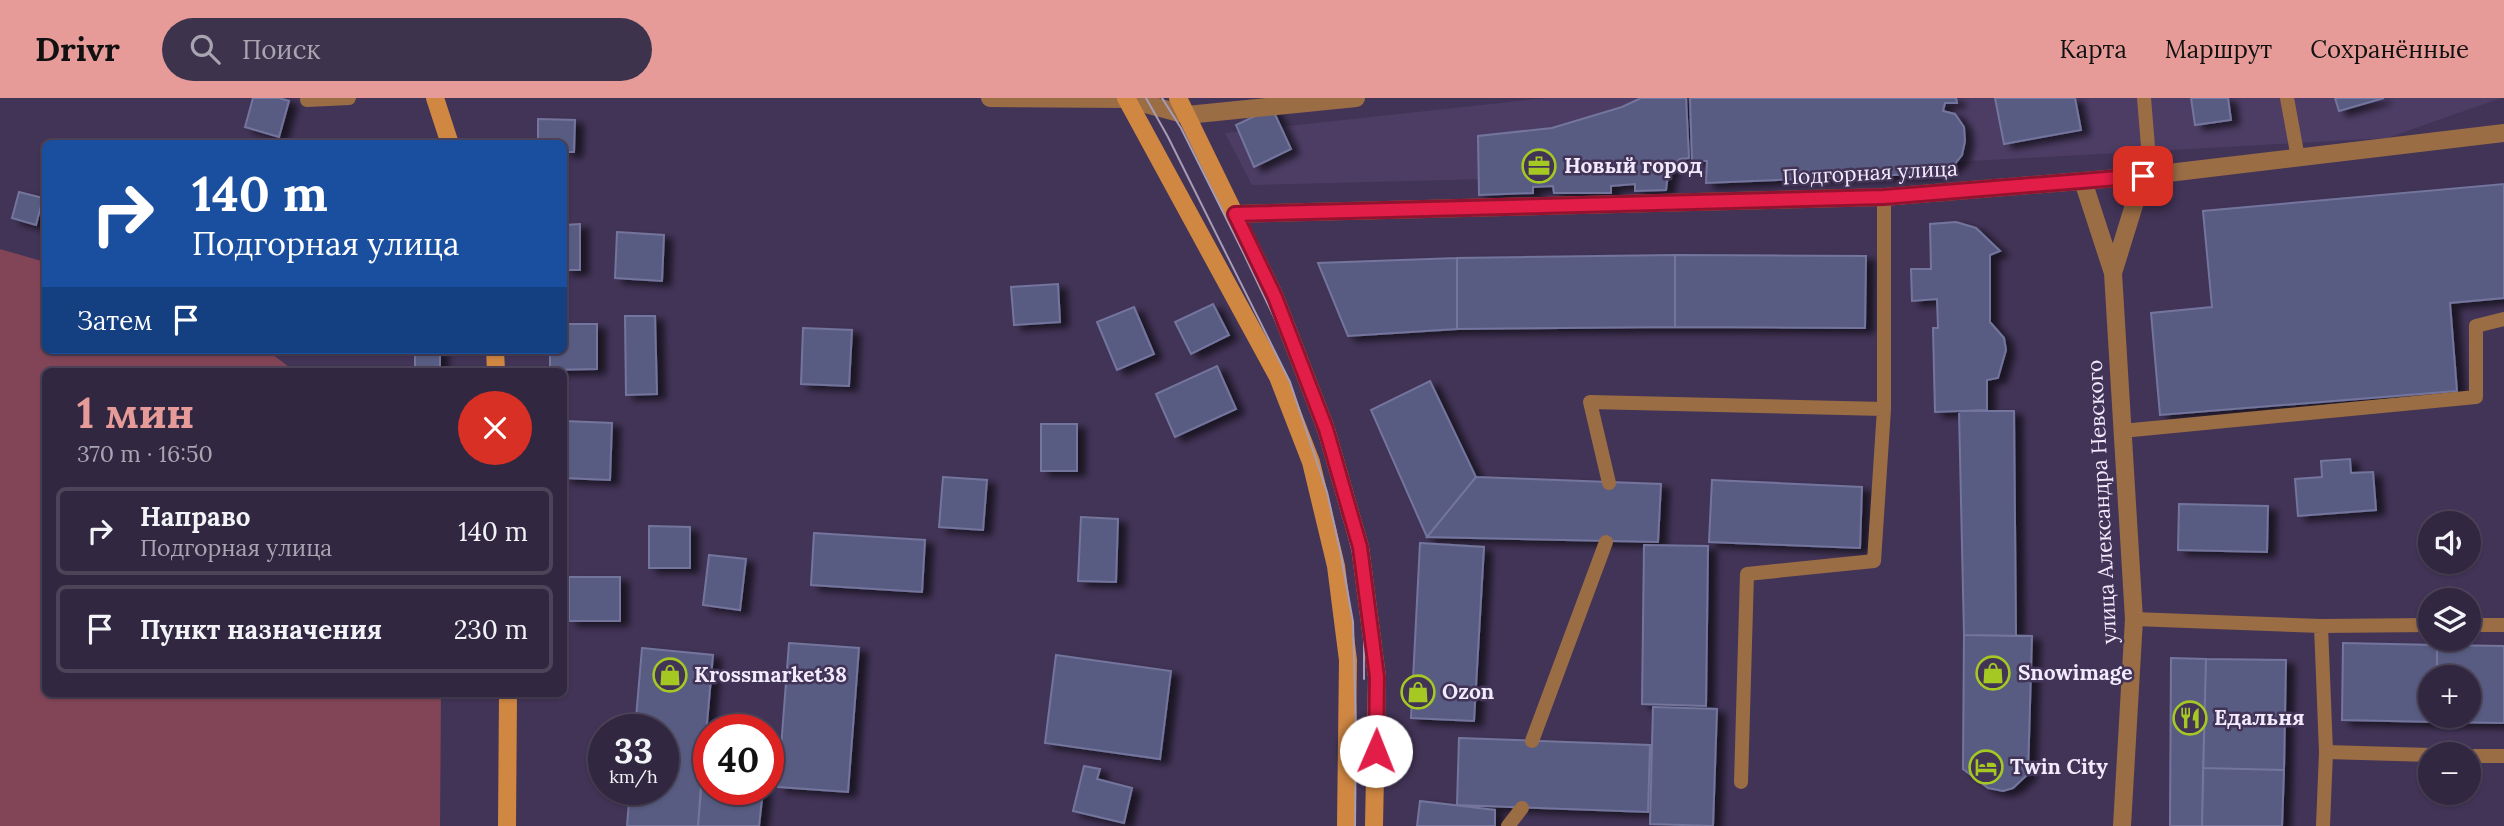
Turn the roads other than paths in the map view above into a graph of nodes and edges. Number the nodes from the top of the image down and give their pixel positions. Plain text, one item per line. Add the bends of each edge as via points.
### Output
1 (349, 98) edge
2 (435, 98) edge
3 (990, 98) edge
4 (1178, 98) edge
5 (1356, 98) edge
6 (2144, 98) edge
7 (2287, 98) edge
8 (1127, 99) edge
9 (307, 100) edge
10 (1187, 115) junction
11 (2504, 133) edge
12 (449, 140) edge
13 (2298, 158) junction
14 (2143, 176) junction
15 (2083, 181) junction
16 (1884, 197) junction
17 (1235, 214) junction
18 (2113, 273) junction
19 (2504, 319) edge
20 (1884, 409) junction
21 (2122, 431) junction
22 (1608, 483) dead end
23 (1606, 542) dead end
24 (2134, 619) junction
25 (2418, 625) edge
26 (2481, 625) edge
27 (2504, 625) edge
28 (2321, 626) junction
29 (508, 697) edge
30 (1532, 741) dead end
31 (2326, 752) junction
32 (2418, 755) edge
33 (2481, 755) edge
34 (2504, 756) edge
35 (1741, 782) dead end
36 (1522, 808) dead end
37 (507, 826) edge
38 (1346, 826) edge
39 (1374, 826) edge
40 (1508, 826) edge
41 (2122, 826) edge
42 (2323, 826) edge

1 - 9 lane
2 - 12 street
3 - 8 street
4 - 10 street
5 - 10 street
6 - 14 lane via 2149,159
7 - 13 lane
8 - 10 street
8 - 38 street via 1278,377 1311,462 1336,566 1348,660
10 - 17 street
11 - 13 street, Подгорная улица
13 - 14 street, Подгорная улица
14 - 15 street, Подгорная улица
14 - 18 street
15 - 16 street, Подгорная улица
15 - 18 street, улица Александра Невского
16 - 17 street, Подгорная улица
16 - 20 lane
17 - 39 street via 1275,297 1326,429 1360,547 1377,677
18 - 21 street, улица Александра Невского
19 - 21 lane via 2476,326 2476,397
20 - 22 lane via 1590,402
20 - 35 lane via 1874,561 1747,574
21 - 24 street, улица Александра Невского
23 - 30 lane
24 - 28 lane
24 - 41 street, улица Александра Невского
25 - 28 lane
26 - 27 lane
28 - 31 lane
29 - 37 street
31 - 32 lane
31 - 42 lane
33 - 34 lane
36 - 40 lane

